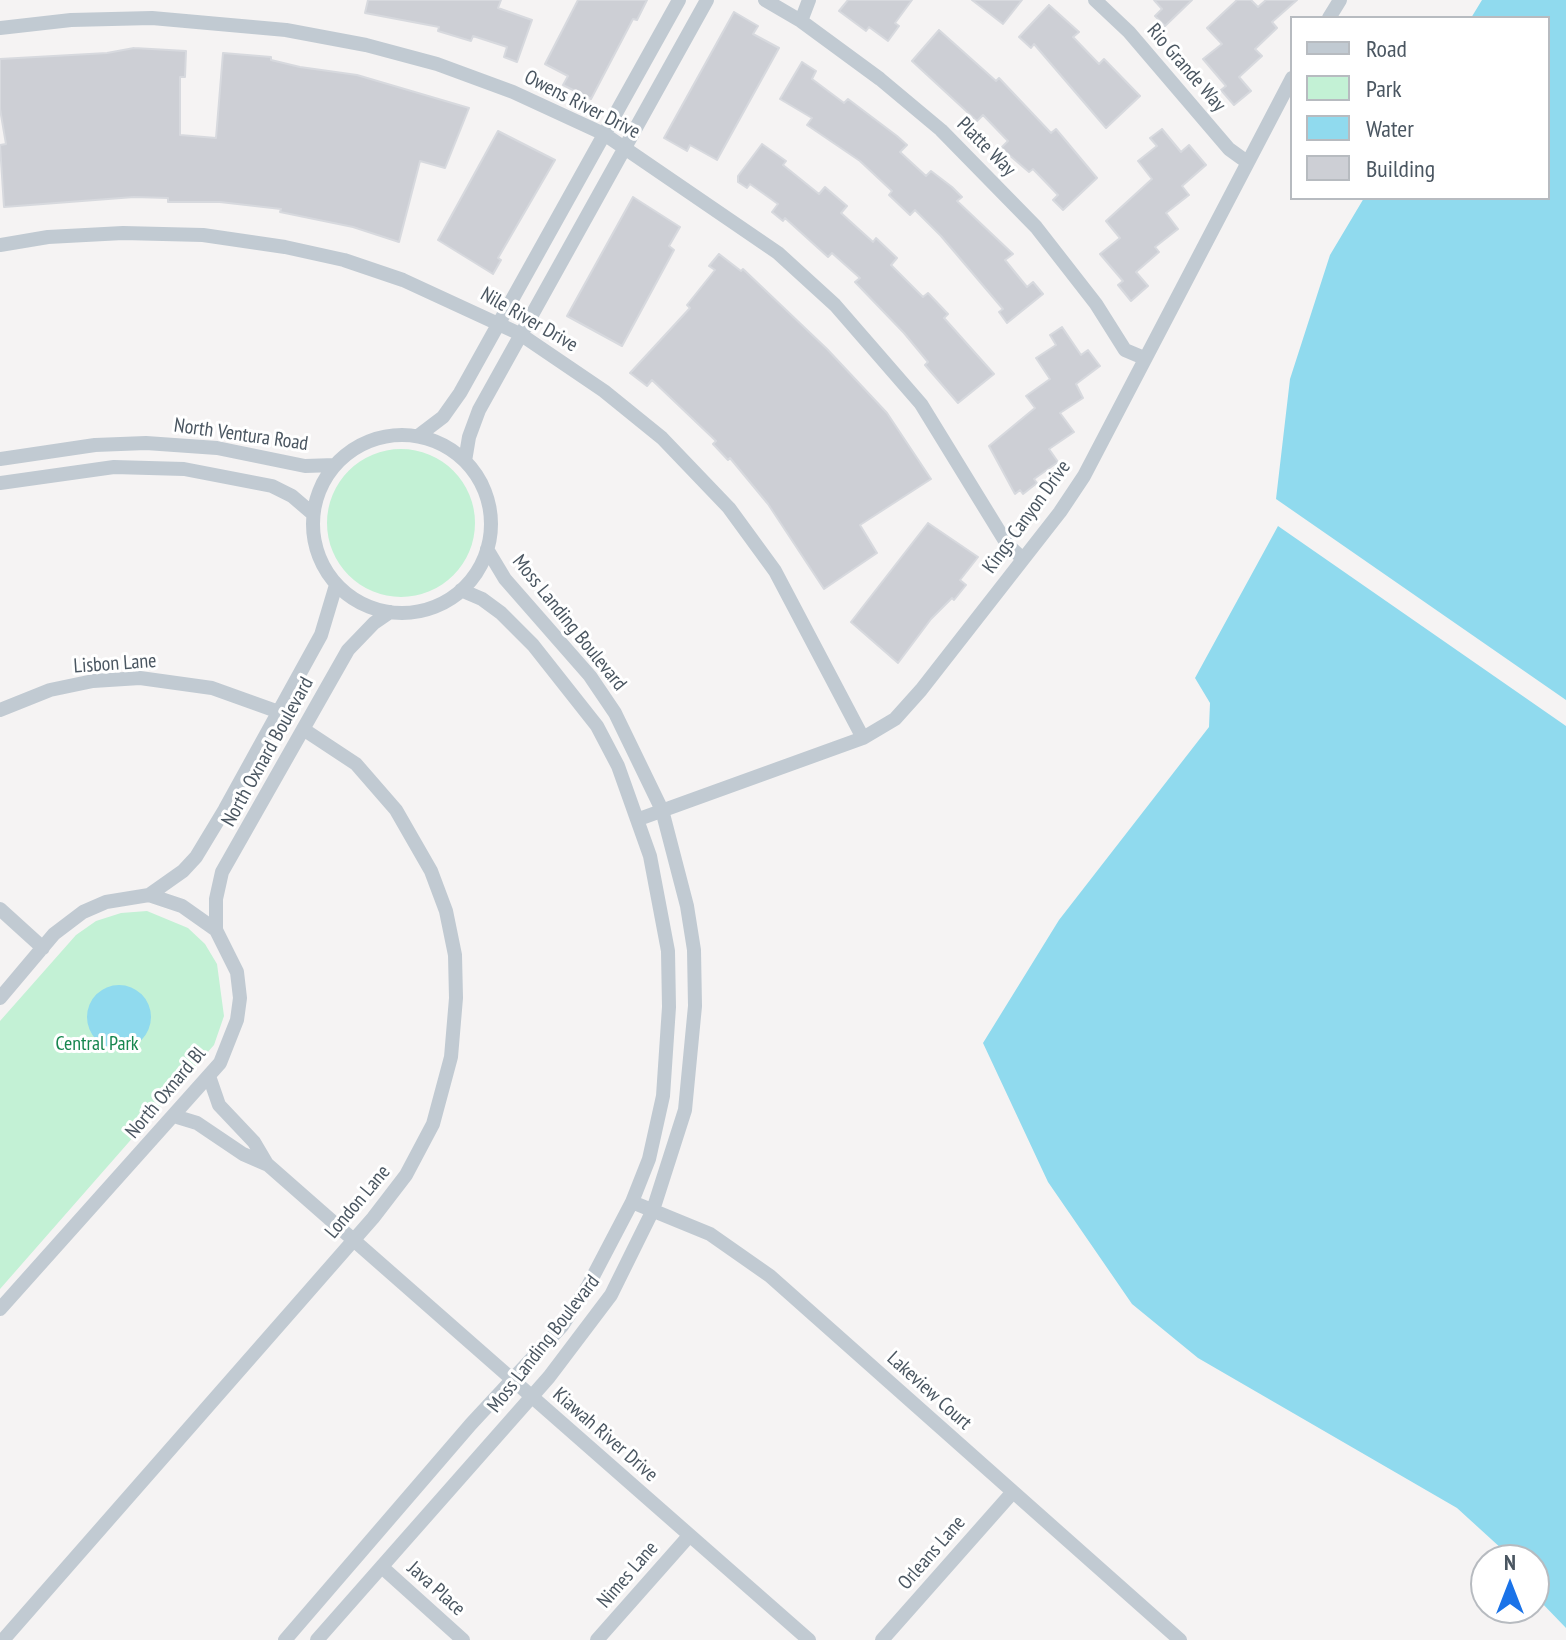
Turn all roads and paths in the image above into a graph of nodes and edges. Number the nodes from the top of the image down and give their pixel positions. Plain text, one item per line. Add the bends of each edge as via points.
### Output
1 (679, 0) edge
2 (707, 0) edge
3 (765, 0) edge
4 (809, 0) edge
5 (1095, 0) edge
6 (801, 21) junction
7 (0, 28) edge
8 (1290, 82) edge
9 (604, 134) junction
10 (625, 147) junction
11 (1247, 162) junction
12 (0, 245) edge
13 (499, 322) junction
14 (520, 334) junction
15 (1144, 358) junction
16 (418, 436) junction
17 (0, 458) edge
18 (465, 461) junction
19 (335, 465) junction
20 (4, 482) edge
21 (313, 514) junction
22 (487, 549) junction
23 (1023, 559) junction
24 (336, 585) junction
25 (461, 590) junction
26 (390, 612) junction
27 (0, 710) edge
28 (279, 712) junction
29 (303, 729) junction
30 (863, 738) junction
31 (662, 810) junction
32 (639, 819) junction
33 (149, 895) junction
34 (0, 909) edge
35 (216, 930) junction
36 (43, 948) junction
37 (0, 998) edge
38 (209, 1076) junction
39 (174, 1116) junction
40 (267, 1164) junction
41 (632, 1202) junction
42 (653, 1210) junction
43 (352, 1242) junction
44 (0, 1309) edge
45 (513, 1381) junction
46 (530, 1396) junction
47 (1012, 1493) junction
48 (689, 1536) junction
49 (383, 1568) junction
50 (3, 1640) edge
51 (285, 1640) edge
52 (317, 1640) edge
53 (463, 1640) edge
54 (597, 1640) edge
55 (809, 1640) edge
56 (882, 1640) edge
57 (1180, 1640) edge

1 - 9 street
2 - 10 street
3 - 6 street, Platte Way
4 - 6 street
5 - 11 street, Rio Grande Way via 1229,149
6 - 15 street, Platte Way via 880,79 986,173 1036,227 1125,350
7 - 9 street, Owens River Drive via 152,18 286,30 437,64
8 - 11 street, Kings Canyon Drive
9 - 10 street, Owens River Drive
9 - 13 street
10 - 14 street
10 - 23 street, Owens River Drive via 778,253 835,305 921,404 1007,544
11 - 15 street, Kings Canyon Drive
12 - 13 street, Nile River Drive via 123,233 203,235 285,247 358,265
13 - 14 street, Nile River Drive
13 - 16 street via 457,398
14 - 18 street via 476,416
14 - 30 street, Nile River Drive via 662,438 729,508 775,571
15 - 23 street, Kings Canyon Drive via 1084,476
16 - 18 street
16 - 19 street via 387,436 359,446
17 - 19 street, North Ventura Road via 146,443 217,448 305,466
17 - 20 street
18 - 22 street via 488,502
19 - 21 street
20 - 21 street, North Ventura Road via 114,467 184,469 272,486
21 - 24 street via 314,540
22 - 25 street
22 - 31 street, Moss Landing Boulevard via 505,579 590,676 615,713
23 - 30 street, Kings Canyon Drive via 921,690 895,719
24 - 26 street via 368,606
24 - 28 street, North Oxnard Boulevard via 321,635
25 - 26 street via 439,604
25 - 32 street, Moss Landing Boulevard via 501,613 566,684 597,726
26 - 29 street, North Oxnard Boulevard via 348,650
27 - 28 street, Lisbon Lane via 50,690 140,678 212,688
28 - 33 street, North Oxnard Boulevard via 196,857
29 - 35 street, North Oxnard Boulevard via 222,872
29 - 43 street, London Lane via 356,764 396,810 431,871 455,955 451,1057 433,1124 406,1175
30 - 31 street, Kings Canyon Drive
31 - 32 street, Kings Canyon Drive
31 - 42 street, Moss Landing Boulevard via 687,906 695,1006 685,1110
32 - 41 street, Moss Landing Boulevard via 668,951 669,1007 663,1096 649,1159
33 - 35 street, North Oxnard Bl via 182,906
33 - 36 street, North Oxnard Bl via 83,912
34 - 36 street
35 - 38 street, North Oxnard Bl via 233,962 240,998 231,1039
36 - 37 street, North Oxnard Bl
38 - 39 street, North Oxnard Bl
38 - 40 street, Kiawah River Drive via 219,1105
39 - 40 street, Kiawah River Drive via 197,1123
39 - 44 street, North Oxnard Bl
40 - 43 street, Kiawah River Drive
41 - 42 street, Lakeview Court
41 - 45 street, Moss Landing Boulevard via 562,1326
42 - 46 street, Moss Landing Boulevard via 611,1295
42 - 47 street, Lakeview Court via 735,1248
43 - 45 street, Kiawah River Drive
43 - 50 street, London Lane
45 - 46 street, Kiawah River Drive
45 - 51 street, Moss Landing Boulevard
46 - 48 street, Kiawah River Drive
46 - 49 street, Moss Landing Boulevard
47 - 56 street, Orleans Lane
47 - 57 street, Lakeview Court
48 - 54 street, Nimes Lane
48 - 55 street, Kiawah River Drive
49 - 52 street, Moss Landing Boulevard
49 - 53 street, Java Place

